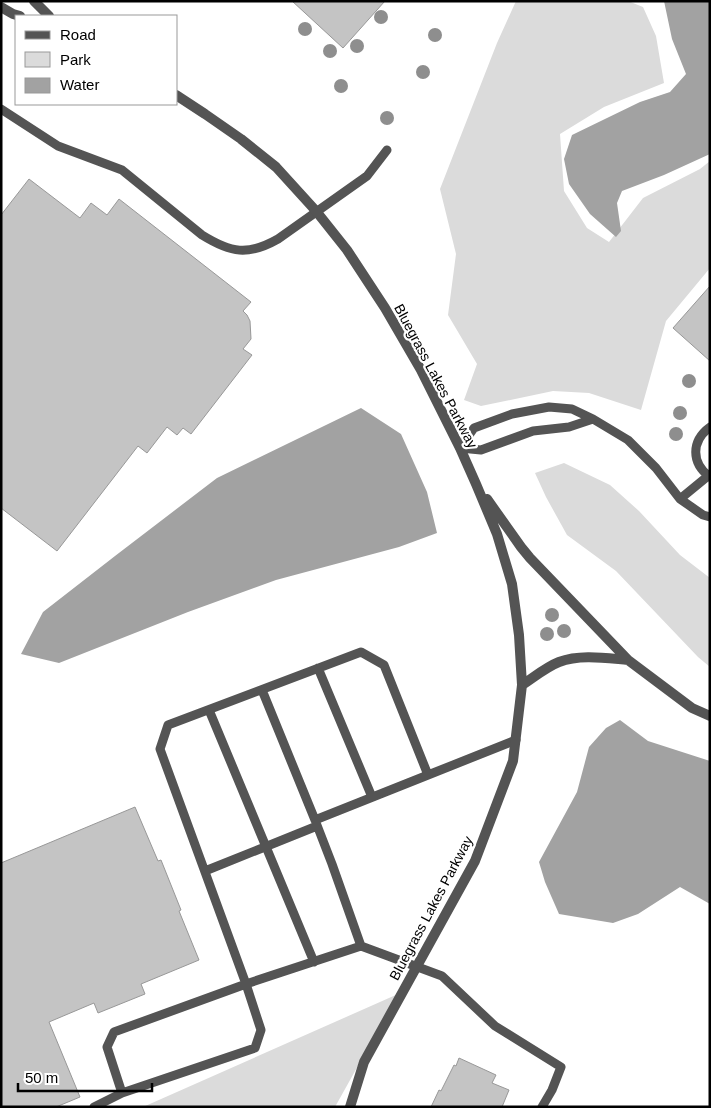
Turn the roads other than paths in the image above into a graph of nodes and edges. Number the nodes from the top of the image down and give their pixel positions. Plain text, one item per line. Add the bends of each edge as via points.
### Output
1 (34, 1) edge
2 (1, 7) edge
3 (16, 15) edge
4 (48, 15) edge
5 (178, 96) edge
6 (1, 109) edge
7 (387, 150) dead end
8 (316, 211) junction
9 (593, 419) junction
10 (710, 427) edge
11 (460, 448) junction
12 (709, 477) edge
13 (476, 484) junction
14 (680, 499) junction
15 (710, 517) edge
16 (628, 660) junction
17 (318, 668) junction
18 (522, 685) junction
19 (262, 690) junction
20 (209, 710) junction
21 (710, 716) edge
22 (516, 740) junction
23 (428, 775) junction
24 (372, 797) junction
25 (316, 823) junction
26 (266, 847) junction
27 (205, 871) junction
28 (361, 946) junction
29 (314, 962) junction
30 (416, 967) junction
31 (246, 984) junction
32 (122, 1093) junction
33 (94, 1107) edge
34 (350, 1107) edge
35 (542, 1107) edge

1 - 4 street
2 - 3 street
5 - 8 street, Bluegrass Lakes Parkway via 276,167
6 - 8 lane via 58,146 122,170 202,235 229,249 252,250 266,246
7 - 8 lane via 367,176
8 - 11 street, Bluegrass Lakes Parkway via 347,250 385,308
9 - 11 lane via 569,427 533,431 481,450
9 - 11 lane via 572,409 550,408 512,414 474,428
9 - 14 lane via 628,440
10 - 12 lane via 698,440 696,450 698,465
11 - 13 street, Bluegrass Lakes Parkway
12 - 14 lane
13 - 16 street, Bluegrass Lakes Parkway via 521,548
13 - 18 street, Bluegrass Lakes Parkway via 497,534 512,584
14 - 15 lane
16 - 18 street via 572,658 557,663
16 - 21 street, Bluegrass Lakes Parkway via 692,708
17 - 19 lane
17 - 23 lane via 361,652 384,666
17 - 24 lane
18 - 22 street, Bluegrass Lakes Parkway
19 - 20 lane
19 - 25 lane
20 - 26 lane
20 - 27 lane via 168,726 160,749
22 - 23 lane
22 - 30 street, Bluegrass Lakes Parkway via 513,761 475,861
23 - 24 lane
24 - 25 lane
25 - 26 lane
25 - 28 lane
26 - 27 lane
26 - 29 lane
27 - 31 lane
28 - 29 lane
28 - 30 lane
29 - 31 lane
30 - 34 street, Bluegrass Lakes Parkway via 364,1062
30 - 35 lane via 442,976 496,1026 561,1067
31 - 32 lane via 114,1032 107,1047
31 - 32 lane via 260,1030 255,1048
32 - 33 lane

